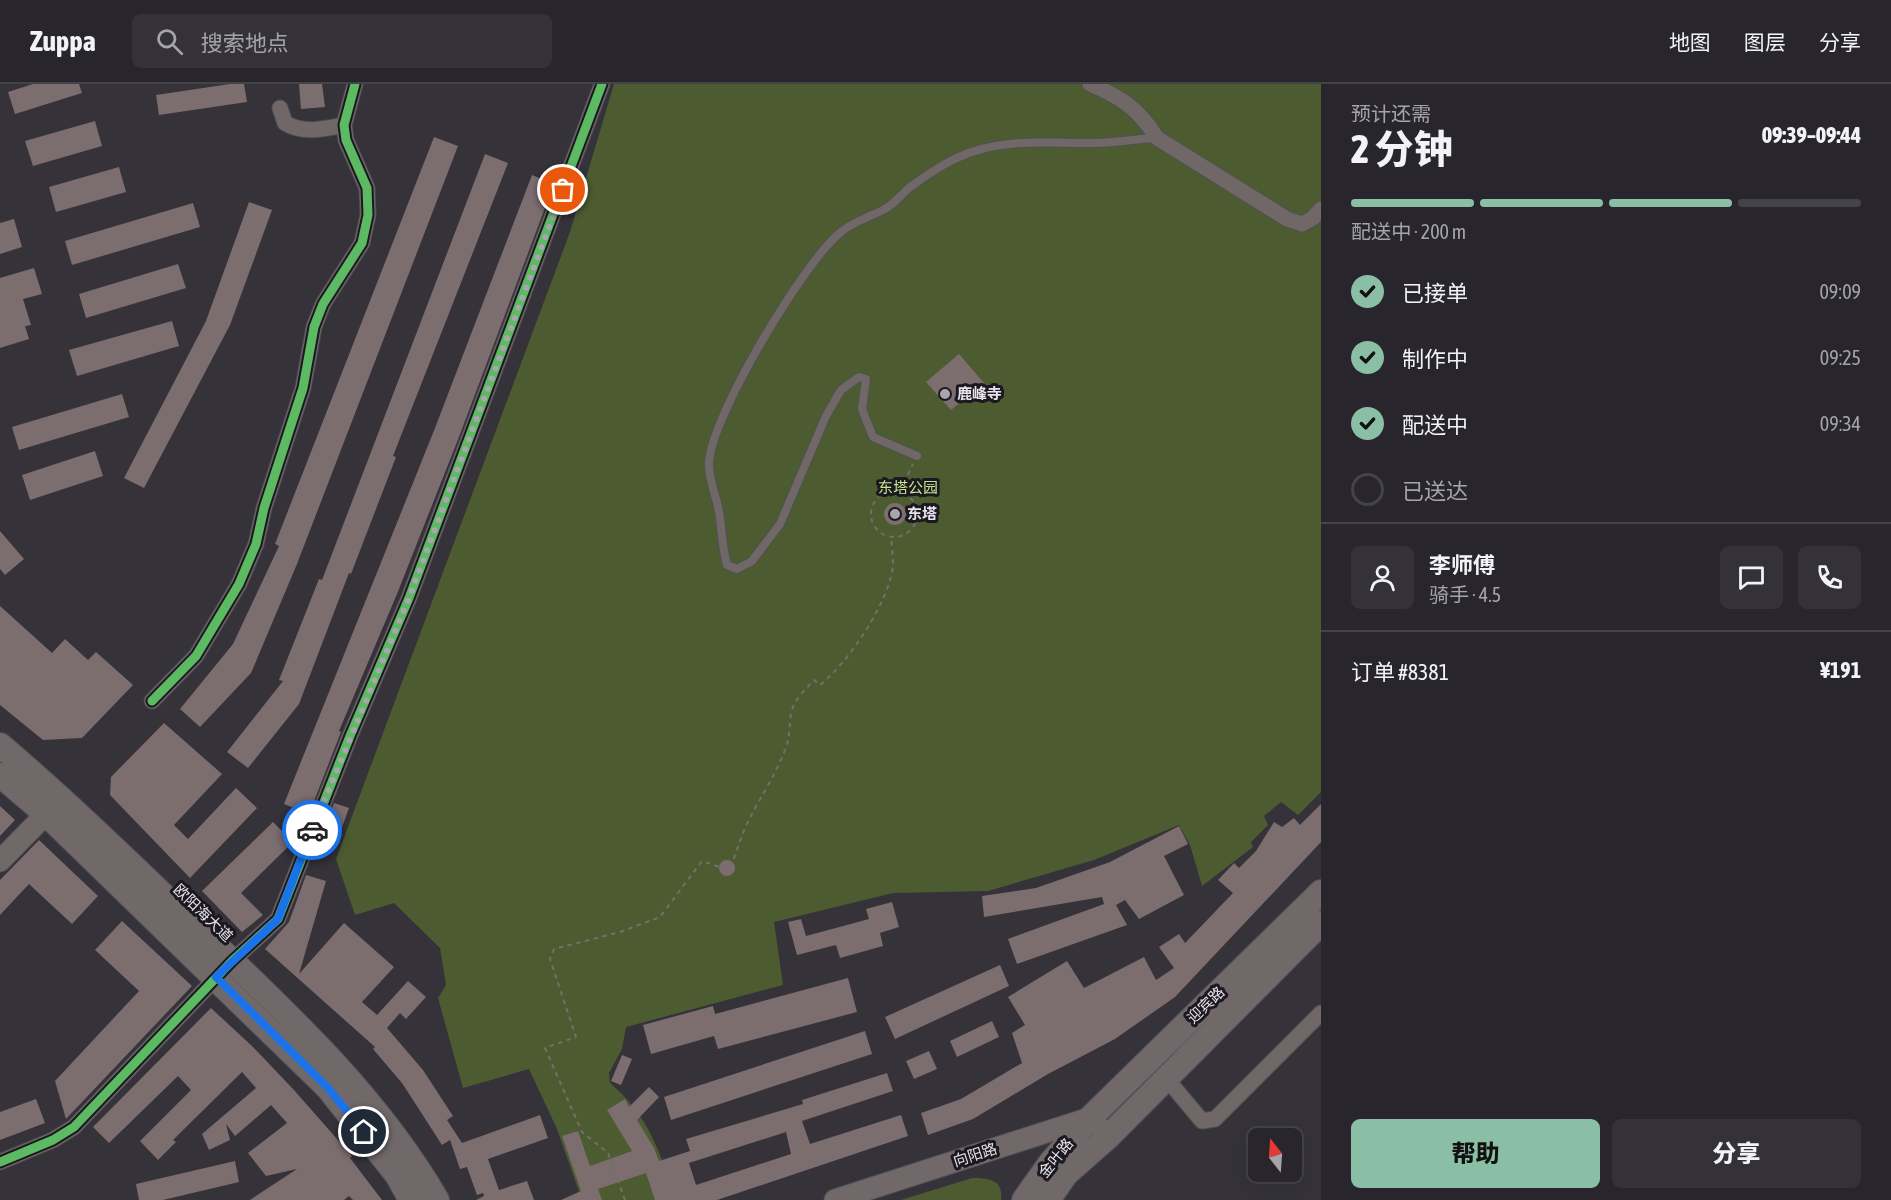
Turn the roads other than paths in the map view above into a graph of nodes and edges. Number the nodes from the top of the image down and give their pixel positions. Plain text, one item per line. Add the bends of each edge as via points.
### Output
1 (355, 84) edge
2 (602, 84) edge
3 (1090, 84) edge
4 (280, 108) dead end
5 (344, 125) junction
6 (1157, 138) junction
7 (1321, 209) edge
8 (917, 456) road end
9 (152, 701) dead end
10 (0, 745) edge
11 (0, 775) edge
12 (46, 814) junction
13 (0, 861) edge
14 (1321, 892) edge
15 (1321, 922) edge
16 (224, 969) junction
17 (1321, 1013) edge
18 (1166, 1078) junction
19 (1090, 1118) junction
20 (1108, 1137) junction
21 (0, 1162) edge
22 (411, 1200) edge
23 (437, 1200) edge
24 (835, 1200) edge
25 (1024, 1200) edge
26 (1048, 1200) edge

1 - 5 street
2 - 16 street via 409,598 278,919
3 - 6 street via 1125,100 1144,117
4 - 5 street via 285,123 295,129
5 - 9 street via 346,140 368,188 362,243 323,304 314,327 303,388 256,544 239,584 196,656
6 - 7 street via 1287,219 1302,224
6 - 8 lane via 1090,143 1017,142 983,149 959,157 886,208 840,232 818,255 748,364 715,436 709,464 727,565 737,569 752,561 780,524 826,416 841,390 859,377 866,379 862,409 873,437
10 - 16 main road, 欧阳海大道 via 61,798
11 - 12 main road, 欧阳海大道
12 - 13 main road
12 - 16 main road, 欧阳海大道
14 - 19 main road, 迎宾路
15 - 18 main road, 迎宾路
16 - 21 street via 74,1127
16 - 22 main road, 欧阳海大道 via 328,1088 397,1175
16 - 23 main road, 欧阳海大道 via 345,1072 415,1162
17 - 18 street via 1215,1119 1202,1121
18 - 20 main road, 迎宾路
19 - 20 main road
19 - 24 main road, 向阳路
19 - 25 main road, 金叶路
20 - 26 main road, 金叶路 via 1066,1174

